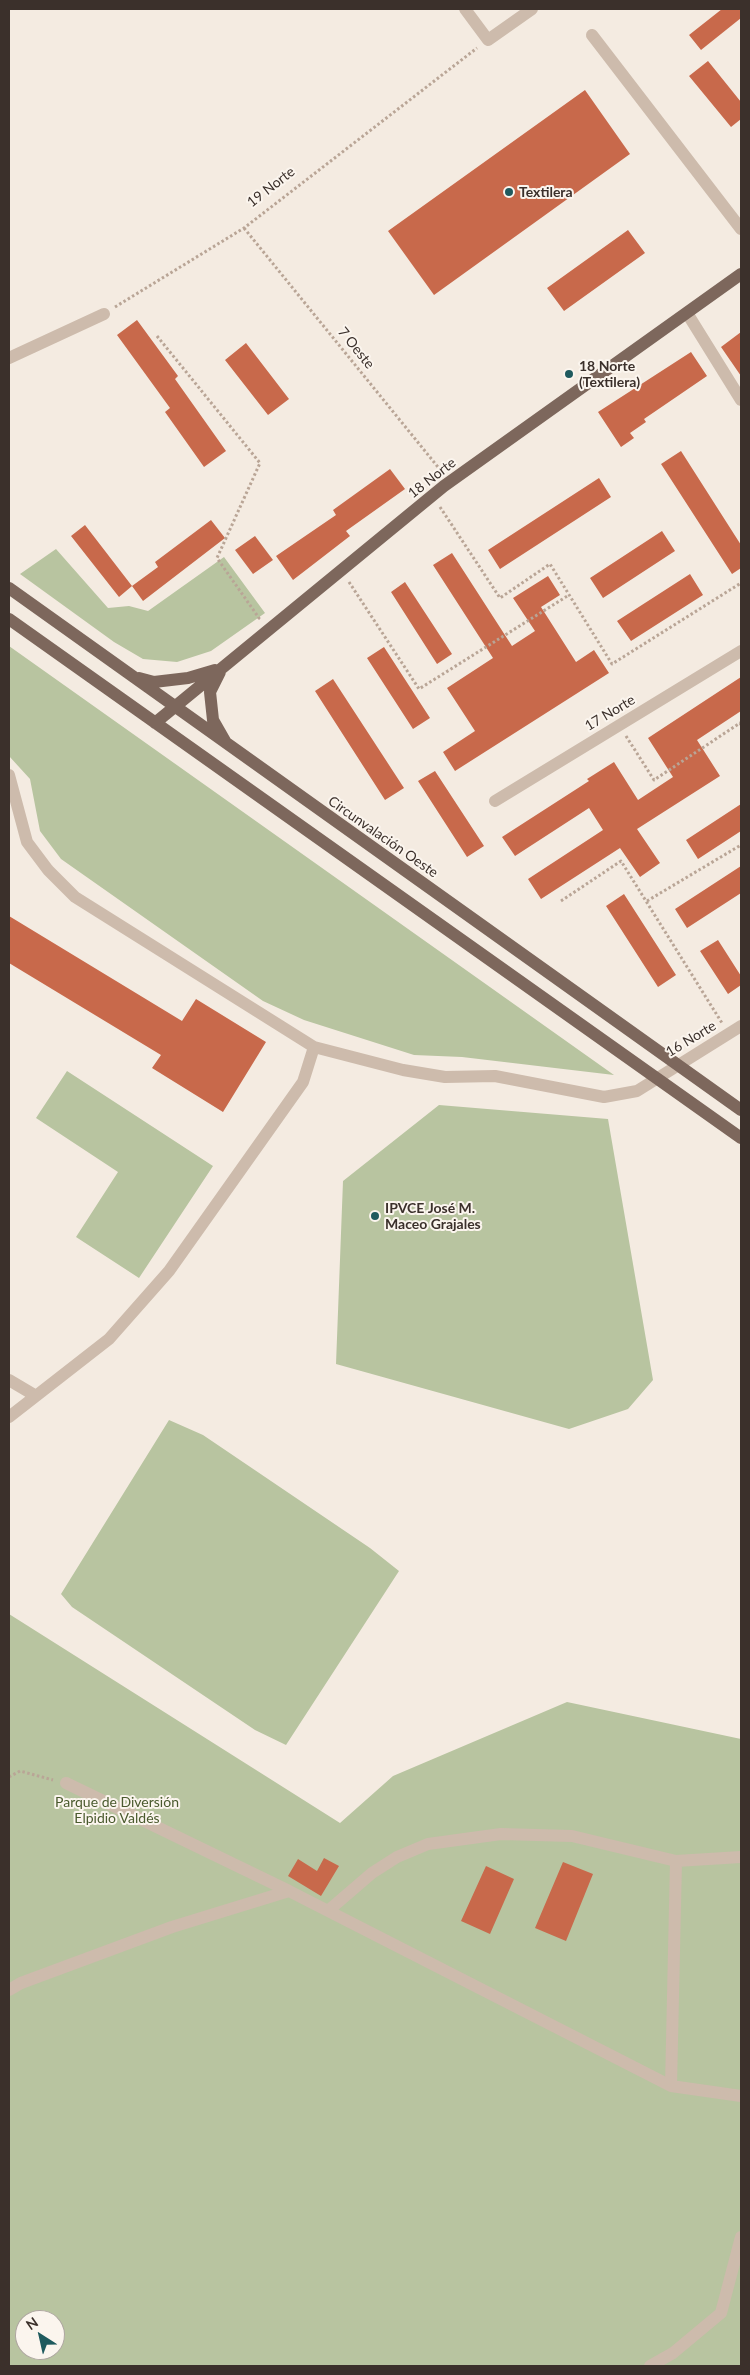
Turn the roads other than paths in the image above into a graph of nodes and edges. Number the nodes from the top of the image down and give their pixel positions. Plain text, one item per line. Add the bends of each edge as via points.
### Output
1 (465, 9) edge
2 (532, 9) edge
3 (592, 35) dead end
4 (741, 229) edge
5 (741, 274) edge
6 (687, 313) junction
7 (104, 314) road end
8 (9, 358) edge
9 (741, 400) edge
10 (9, 588) edge
11 (9, 619) edge
12 (741, 651) edge
13 (222, 668) junction
14 (129, 674) junction
15 (174, 706) junction
16 (155, 723) junction
17 (226, 744) junction
18 (9, 775) edge
19 (495, 801) dead end
20 (741, 1026) edge
21 (314, 1047) junction
22 (677, 1065) junction
23 (656, 1078) junction
24 (741, 1110) edge
25 (741, 1138) edge
26 (9, 1380) edge
27 (36, 1396) junction
28 (9, 1417) edge
29 (66, 1783) road end
30 (741, 1857) edge
31 (676, 1861) junction
32 (289, 1891) junction
33 (329, 1910) junction
34 (9, 1978) edge
35 (21, 1983) junction
36 (9, 1990) edge
37 (671, 2086) junction
38 (741, 2096) edge
39 (741, 2237) edge
40 (650, 2366) edge

1 - 2 street via 488,40
3 - 4 street
5 - 6 main road, 18 Norte
6 - 9 street
6 - 13 main road, 18 Norte via 450,482
7 - 8 street
10 - 14 main road, Circunvalación Oeste
11 - 16 main road
12 - 19 street, 17 Norte
13 - 14 main road via 188,678 154,682
13 - 15 main road, 18 Norte
13 - 17 main road via 210,692 214,720
14 - 15 main road, Circunvalación Oeste
15 - 16 main road, 18 Norte
15 - 17 main road, Circunvalación Oeste
16 - 23 main road
17 - 22 main road, Circunvalación Oeste
18 - 21 street, 16 Norte via 27,842 48,870 75,897
20 - 22 street, 16 Norte
21 - 23 street, 16 Norte via 402,1070 445,1077 495,1076 604,1097 637,1091
21 - 27 street via 303,1082 169,1271 109,1339
22 - 23 street, 16 Norte
22 - 24 main road, Circunvalación Oeste
23 - 25 main road
26 - 27 street
27 - 28 street
29 - 32 street
30 - 31 street
31 - 33 street via 572,1836 501,1834 428,1844 397,1857 372,1873
31 - 37 street
32 - 33 street
32 - 35 street via 172,1927
33 - 37 street
34 - 35 street
35 - 36 street
37 - 38 street
39 - 40 street via 721,2313 673,2353

